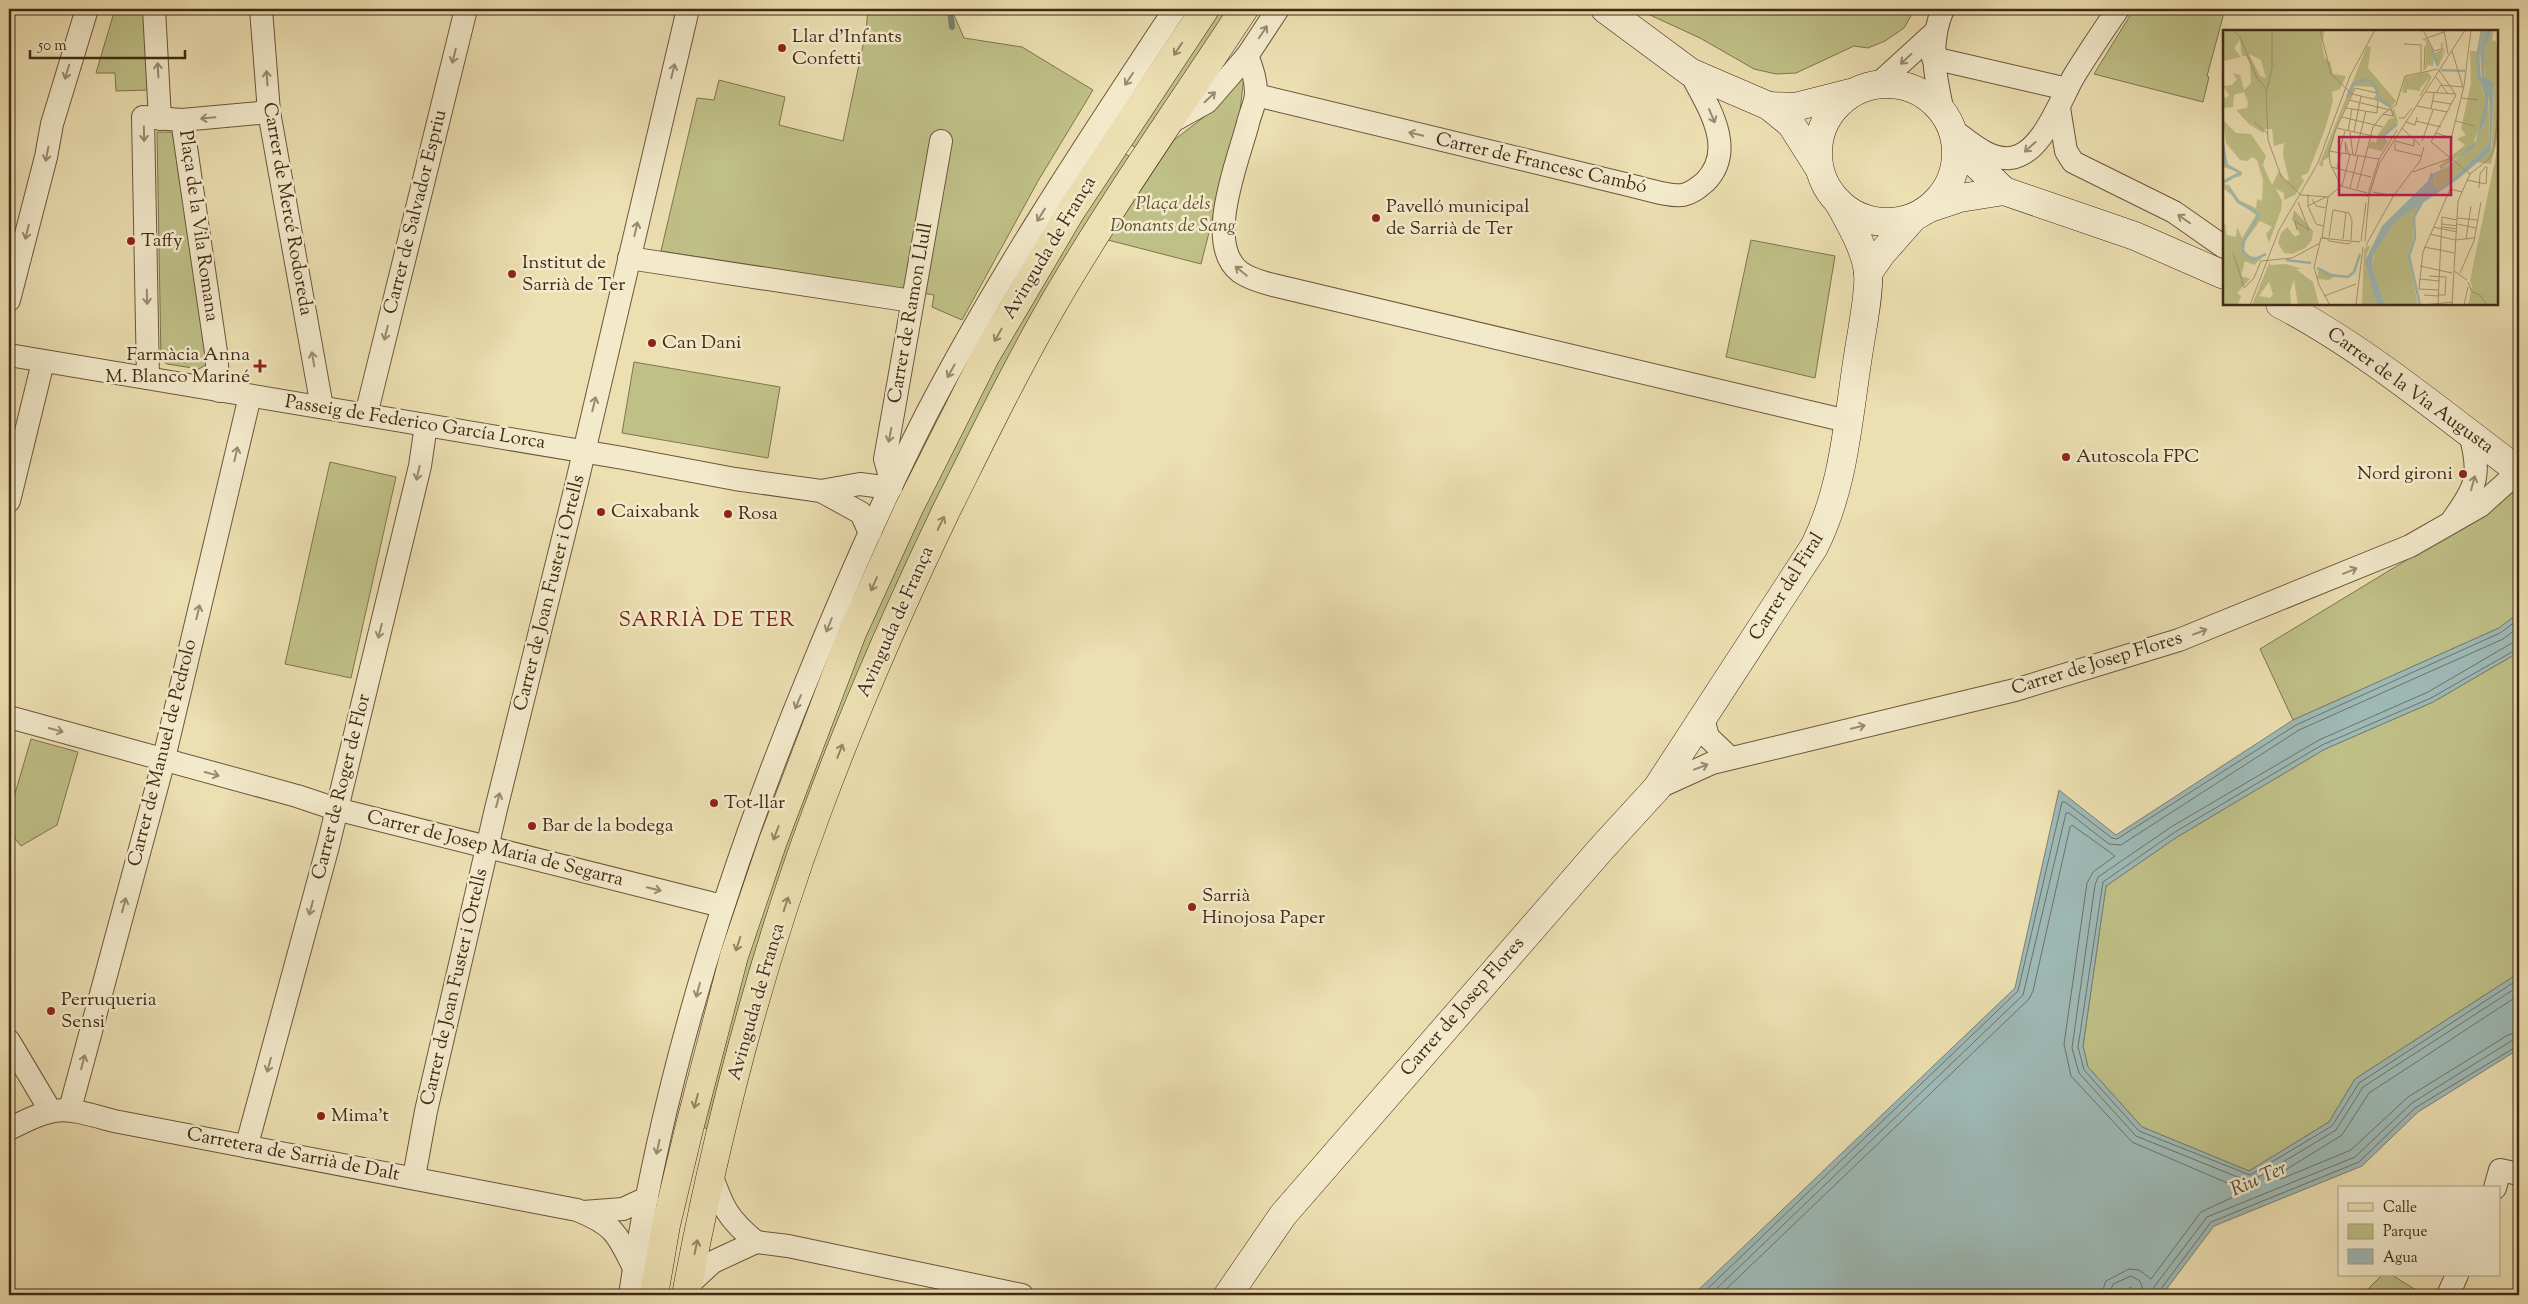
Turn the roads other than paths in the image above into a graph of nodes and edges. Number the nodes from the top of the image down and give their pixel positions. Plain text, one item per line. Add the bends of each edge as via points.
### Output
1 (87, 9) edge
2 (154, 9) edge
3 (262, 9) edge
4 (466, 9) edge
5 (688, 9) edge
6 (1175, 9) edge
7 (1205, 9) edge
8 (1244, 9) edge
9 (1278, 9) edge
10 (1605, 9) edge
11 (1943, 9) edge
12 (2118, 9) edge
13 (1935, 32) junction
14 (1247, 56) junction
15 (1933, 58) junction
16 (1690, 72) junction
17 (1868, 88) junction
18 (1256, 95) junction
19 (2063, 99) junction
20 (1769, 106) junction
21 (269, 112) junction
22 (171, 120) junction
23 (1169, 123) junction
24 (1951, 129) junction
25 (941, 141) dead end
26 (1819, 168) junction
27 (2004, 191) junction
28 (1839, 203) junction
29 (1922, 213) junction
30 (2223, 246) edge
31 (629, 258) junction
32 (1868, 272) junction
33 (2223, 274) edge
34 (9, 300) edge
35 (912, 301) junction
36 (2290, 307) edge
37 (9, 355) edge
38 (43, 362) junction
39 (148, 378) junction
40 (219, 390) junction
41 (250, 396) junction
42 (322, 407) junction
43 (366, 415) junction
44 (1847, 421) junction
45 (426, 425) junction
46 (2470, 434) junction
47 (584, 452) junction
48 (2519, 471) edge
49 (891, 486) junction
50 (821, 491) junction
51 (9, 501) edge
52 (2449, 524) junction
53 (870, 533) junction
54 (9, 717) edge
55 (1703, 718) junction
56 (1730, 758) junction
57 (161, 761) junction
58 (1657, 788) junction
59 (336, 809) junction
60 (487, 847) junction
61 (722, 906) junction
62 (9, 1041) edge
63 (60, 1110) junction
64 (9, 1129) edge
65 (248, 1147) junction
66 (711, 1174) junction
67 (414, 1178) junction
68 (648, 1198) junction
69 (578, 1211) junction
70 (756, 1242) junction
71 (634, 1268) junction
72 (2457, 1276) edge
73 (687, 1290) edge
74 (630, 1295) edge
75 (654, 1295) edge
76 (1022, 1295) edge
77 (1228, 1295) edge
78 (2448, 1295) edge

1 -> 34 street via 52,124
22 -> 2 street
21 -> 3 street, Carrer de Mercé Rodoreda
4 -> 43 street, Carrer de Salvador Espriu
31 -> 5 street, Carrer de Joan Fuster i Ortells
6 -> 49 street, Avinguda de França via 1032,229 928,412
7 -> 75 main road, Avinguda de França via 1071,211 985,357 908,508 852,633 773,841 734,956 666,1225
8 - 23 main road, Avinguda de França
14 -> 9 street
10 - 16 street
11 - 13 street
12 - 19 street
13 - 15 street
13 -> 17 street
14 - 18 street via 1252,66
23 -> 14 street via 1207,102
15 - 19 street
15 - 24 street via 1934,74
16 -> 18 street, Carrer de Francesc Cambó via 1714,119 1721,145 1718,164 1709,178 1696,191 1681,196
16 - 20 street
17 - 20 street via 1795,107
17 - 24 street via 1889,84 1910,88 1929,98
17 - 26 street via 1849,95 1834,110 1823,128 1818,148
44 -> 18 street via 1255,280 1240,272 1230,262 1223,229 1230,188
19 -> 24 street via 2029,150 2012,158 1994,157
30 -> 19 street via 2174,212 2073,162 2066,152
20 - 26 street via 1791,124
21 -> 22 street
42 -> 21 street, Carrer de Mercé Rodoreda
22 -> 39 street, Plaça de la Vila Romana via 143,117
22 - 40 street, Plaça de la Vila Romana via 216,352
66 -> 23 main road, Avinguda de França via 760,984 817,812 868,681 986,428 1062,289
24 - 27 street
24 - 29 street via 1957,154 1953,177 1944,194
25 - 35 street, Carrer de Ramon Llull
26 - 28 street
27 - 29 street via 1960,198
27 - 33 street via 2135,236
28 - 29 street via 1856,215 1875,221 1894,222
28 - 32 street, Carrer del Firal via 1856,232
29 - 32 street, Carrer del Firal via 1882,253
31 - 35 street
47 -> 31 street, Carrer de Joan Fuster i Ortells
32 - 44 street, Carrer del Firal
35 -> 49 street, Carrer de Ramon Llull via 885,459
36 - 46 street, Carrer de la Via Augusta via 2416,392
37 - 38 street, Passeig de Federico García Lorca
38 - 39 street, Passeig de Federico García Lorca
38 - 51 street
39 - 40 street, Passeig de Federico García Lorca
40 - 41 street, Passeig de Federico García Lorca
41 - 42 street, Passeig de Federico García Lorca
57 -> 41 street, Carrer de Manuel de Pedrolo via 166,752
42 - 43 street, Passeig de Federico García Lorca
43 - 45 street, Passeig de Federico García Lorca
44 - 55 street, Carrer del Firal via 1836,488 1826,523 1814,547
45 - 47 street, Passeig de Federico García Lorca
45 -> 59 street, Carrer de Roger de Flor via 417,476
46 - 48 street, Carrer de la Via Augusta
52 -> 46 street, Carrer de Josep Flores via 2475,486 2476,456
47 - 50 street, Passeig de Federico García Lorca
60 -> 47 street, Carrer de Joan Fuster i Ortells
48 - 52 street, Carrer de Josep Flores via 2480,506
49 - 50 street, Passeig de Federico García Lorca via 860,484
49 - 53 street, Avinguda de França
50 - 53 street, Passeig de Federico García Lorca via 861,513
56 -> 52 street, Carrer de Josep Flores via 2015,690 2115,661 2253,612 2410,546
53 -> 61 street, Avinguda de França via 775,758
54 -> 57 street, Carrer de Josep Maria de Segarra
55 - 56 street via 1708,737
55 - 58 street, Carrer del Firal
58 -> 56 street, Carrer de Josep Flores via 1696,768
57 -> 59 street, Carrer de Josep Maria de Segarra
63 -> 57 street, Carrer de Manuel de Pedrolo via 160,775
58 - 77 street, Carrer de Josep Flores via 1282,1215
59 - 60 street, Carrer de Josep Maria de Segarra
59 -> 65 street, Carrer de Roger de Flor
60 -> 61 street, Carrer de Josep Maria de Segarra
60 - 67 street, Carrer de Joan Fuster i Ortells via 420,1136
61 -> 68 street, Avinguda de França via 665,1116
62 - 63 street
63 - 64 street
63 - 65 street, Carretera de Sarrià de Dalt
65 - 67 street, Carretera de Sarrià de Dalt
66 - 70 street via 722,1205 735,1225
73 -> 66 main road, Avinguda de França
67 - 69 street, Carretera de Sarrià de Dalt
68 - 69 street, Carretera de Sarrià de Dalt via 623,1209
68 - 71 street, Avinguda de França
69 - 71 street, Carretera de Sarrià de Dalt via 601,1220 619,1238
70 - 73 street via 713,1262
70 - 76 street
71 - 74 street, Avinguda de França
72 - 78 street

